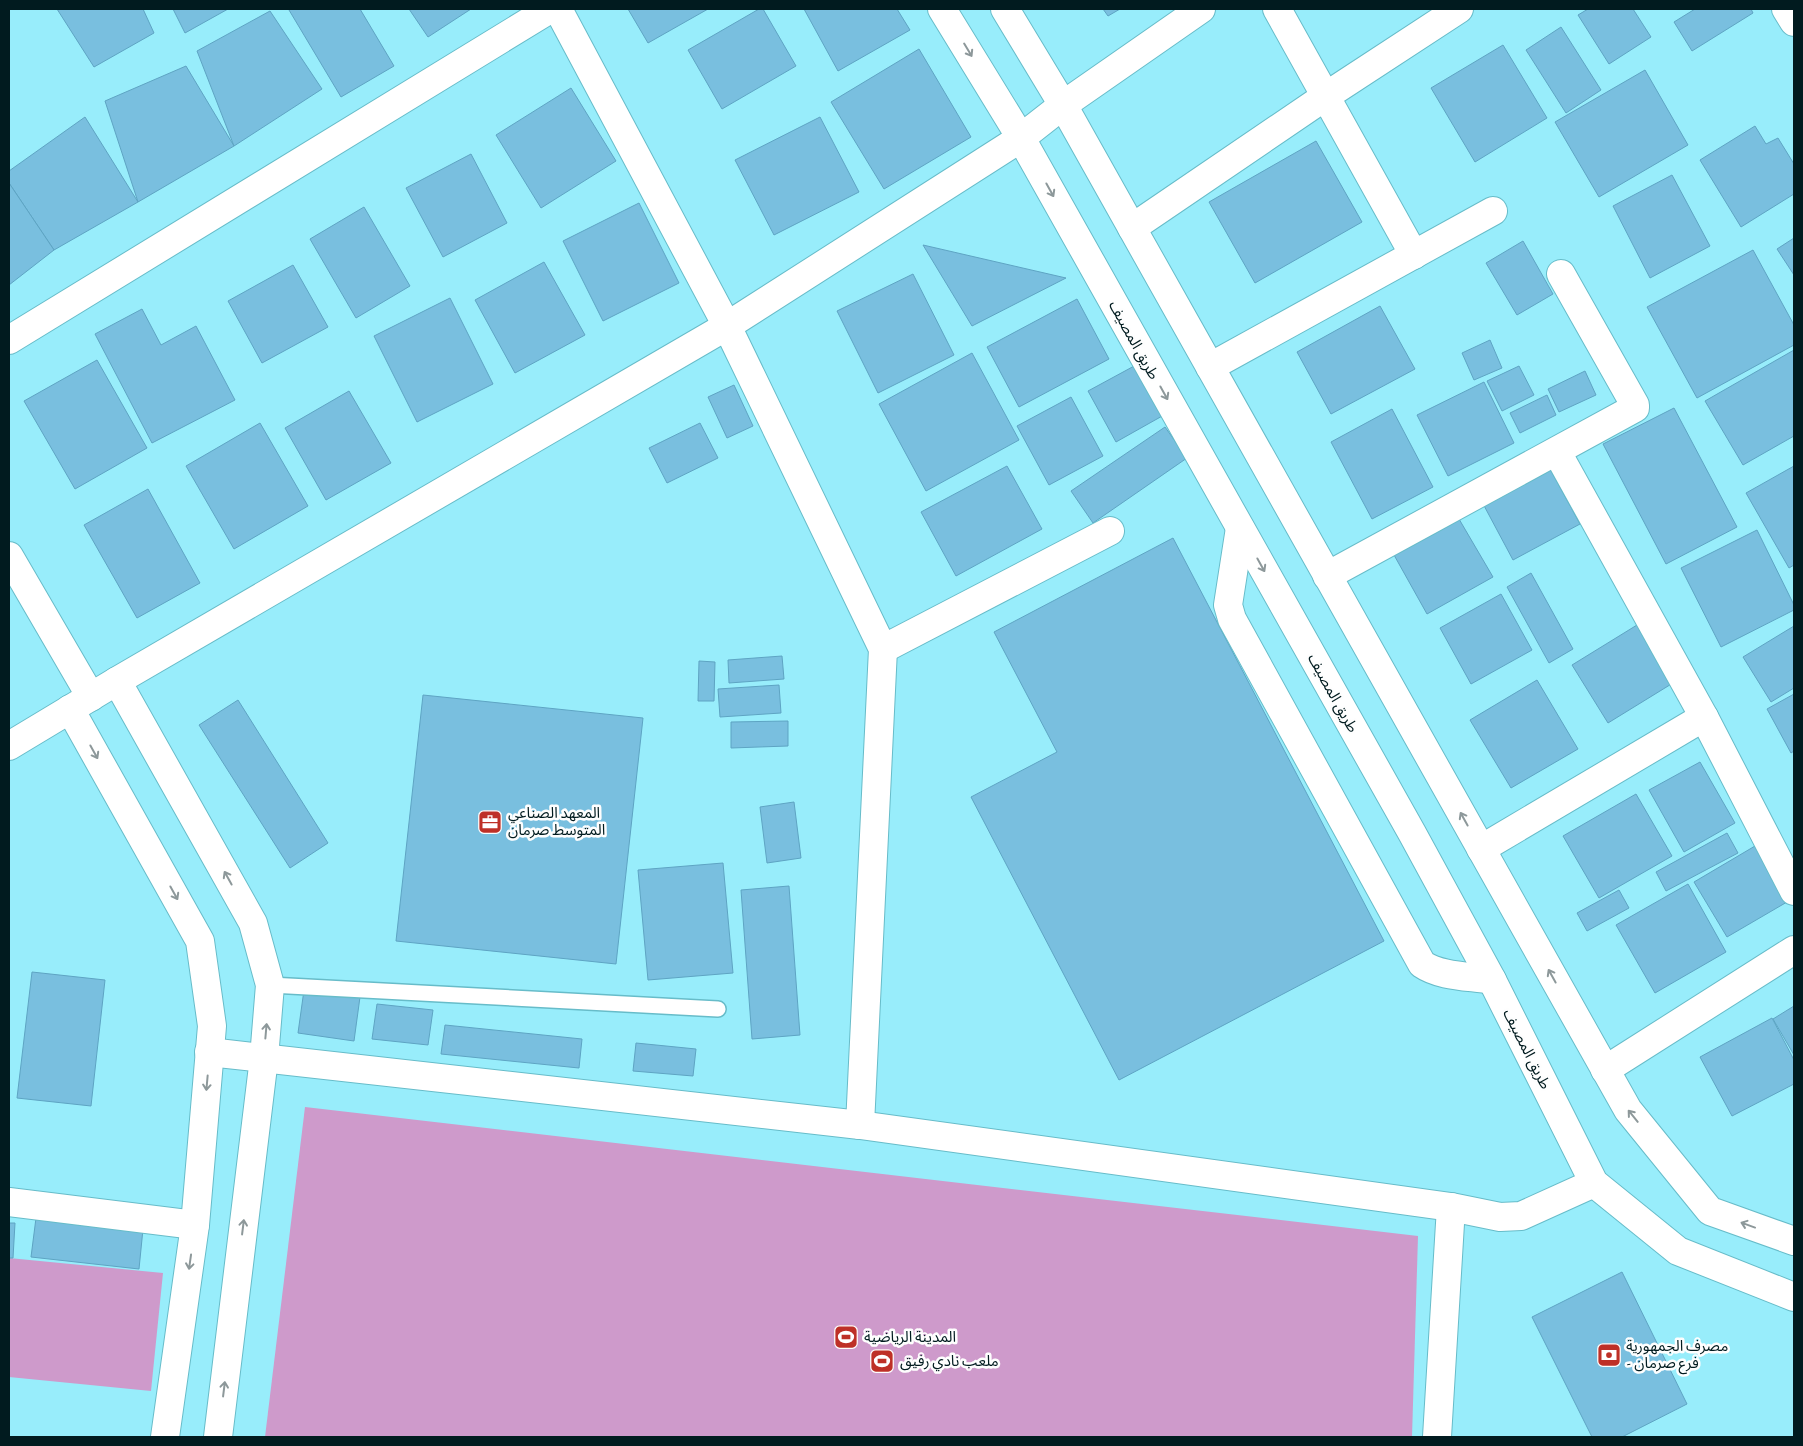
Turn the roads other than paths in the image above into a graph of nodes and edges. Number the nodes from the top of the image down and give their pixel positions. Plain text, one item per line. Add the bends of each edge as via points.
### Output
1 (550, 9) edge
2 (558, 9) edge
3 (942, 9) edge
4 (1005, 9) edge
5 (1201, 9) edge
6 (1277, 9) edge
7 (1459, 9) edge
8 (1786, 9) edge
9 (1794, 22) edge
10 (1326, 96) junction
11 (1063, 105) junction
12 (1021, 138) junction
13 (1493, 211) dead end
14 (1132, 228) junction
15 (1414, 255) junction
16 (1560, 274) dead end
17 (727, 326) junction
18 (9, 340) edge
19 (1210, 367) junction
20 (1557, 452) junction
21 (1240, 528) junction
22 (1110, 531) dead end
23 (9, 556) edge
24 (1327, 576) junction
25 (883, 649) junction
26 (117, 681) junction
27 (81, 703) junction
28 (1704, 717) junction
29 (9, 746) edge
30 (1481, 849) junction
31 (1794, 891) edge
32 (1794, 950) edge
33 (1492, 980) junction
34 (270, 985) junction
35 (718, 1009) dead end
36 (209, 1052) junction
37 (264, 1058) junction
38 (1605, 1070) junction
39 (860, 1124) junction
40 (1594, 1183) junction
41 (9, 1202) edge
42 (1452, 1207) junction
43 (195, 1225) junction
44 (1794, 1241) edge
45 (1794, 1297) edge
46 (165, 1437) edge
47 (218, 1437) edge
48 (1437, 1437) edge

1 - 18 street
2 - 17 street
3 -> 12 street, طريق المصيف
4 - 11 street
5 - 11 street
6 - 10 street
7 - 10 street
8 - 9 street
10 - 14 street
10 - 15 street
11 - 12 street
11 - 14 street
12 - 17 street
12 -> 21 street, طريق المصيف
13 - 15 street
14 - 19 street
15 - 19 street
16 - 20 street via 1635,405 1633,410
17 - 25 street
17 - 26 street
19 - 24 street
20 - 24 street
20 - 28 street
21 -> 33 street, طريق المصيف
21 - 33 street via 1228,606 1232,619 1422,964 1440,972
22 - 25 street
23 - 27 street
30 -> 24 street
25 - 39 street
26 - 27 street
34 -> 26 street via 253,923
27 - 29 street
27 -> 36 street via 200,941 212,1026
28 - 30 street
28 - 31 street
38 -> 30 street
32 - 38 street
33 - 40 street, طريق المصيف
34 - 35 lane
37 -> 34 street
36 - 37 street
36 -> 43 street
37 - 39 street
47 -> 37 street
44 -> 38 street via 1710,1210 1628,1110
39 - 42 street
40 - 42 street via 1521,1216 1500,1217
40 - 45 street, طريق المصيف via 1678,1251
41 - 43 street
42 - 48 street
43 -> 46 street

